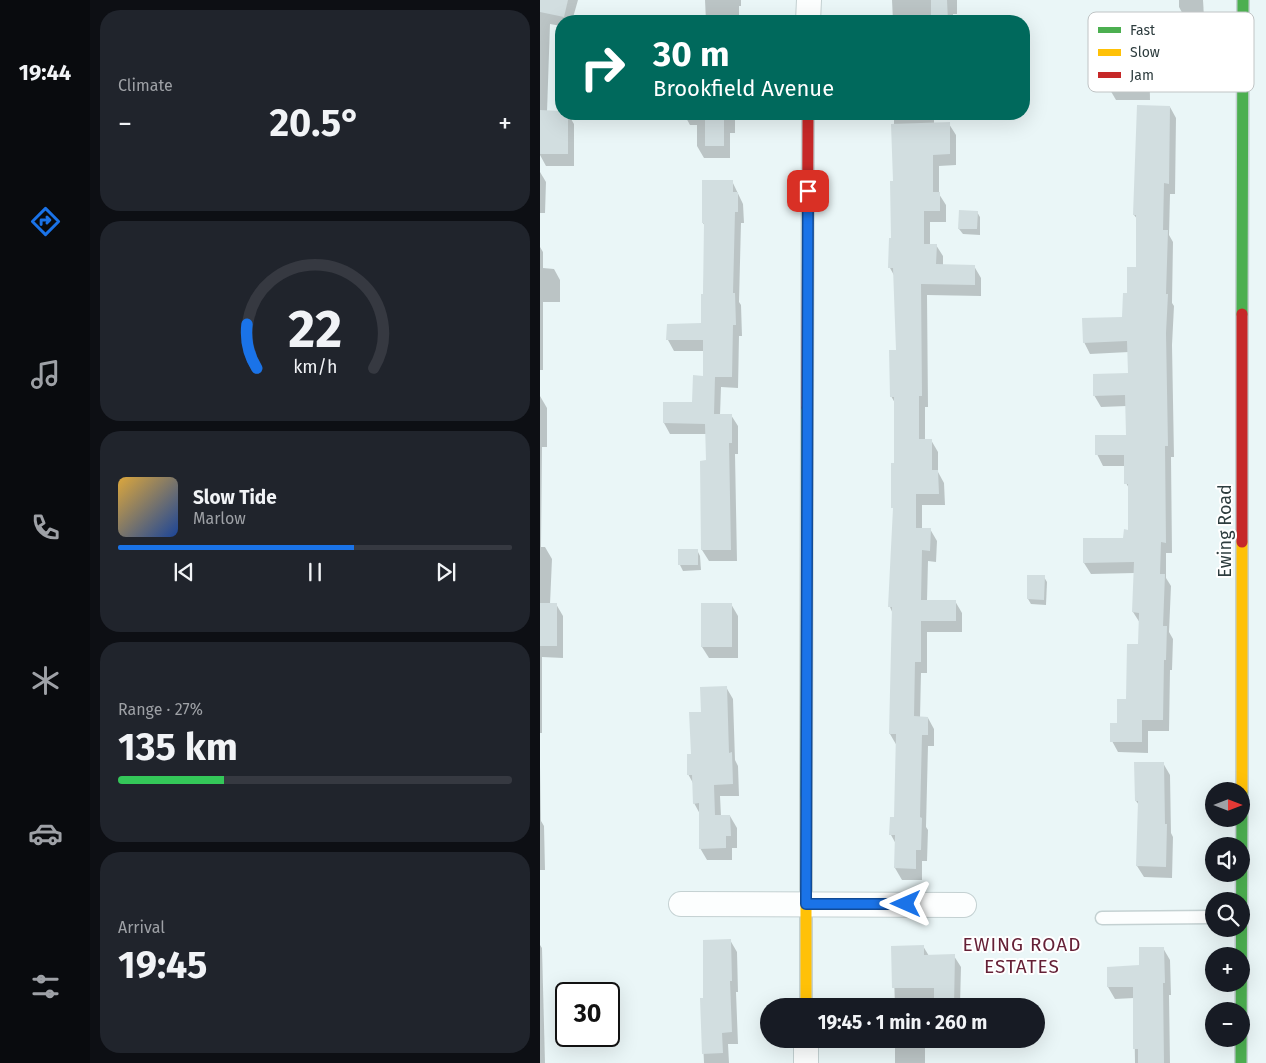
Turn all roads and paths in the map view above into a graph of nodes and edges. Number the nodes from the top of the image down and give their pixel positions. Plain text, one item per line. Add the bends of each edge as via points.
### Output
1 (808, 0) edge
2 (808, 15) edge
3 (1243, 92) edge
4 (808, 120) edge
5 (1241, 892) edge
6 (681, 904) dead end
7 (806, 904) junction
8 (964, 904) dead end
9 (1205, 917) edge
10 (1102, 918) dead end
11 (1241, 937) edge
12 (806, 998) edge
13 (806, 1048) edge
14 (806, 1063) edge
15 (1241, 1063) edge

1 - 2 street
3 - 5 street, Ewing Road
4 - 7 street
6 - 7 street
7 - 8 street
7 - 12 street
9 - 10 lane
11 - 15 street, Ewing Road
13 - 14 street

